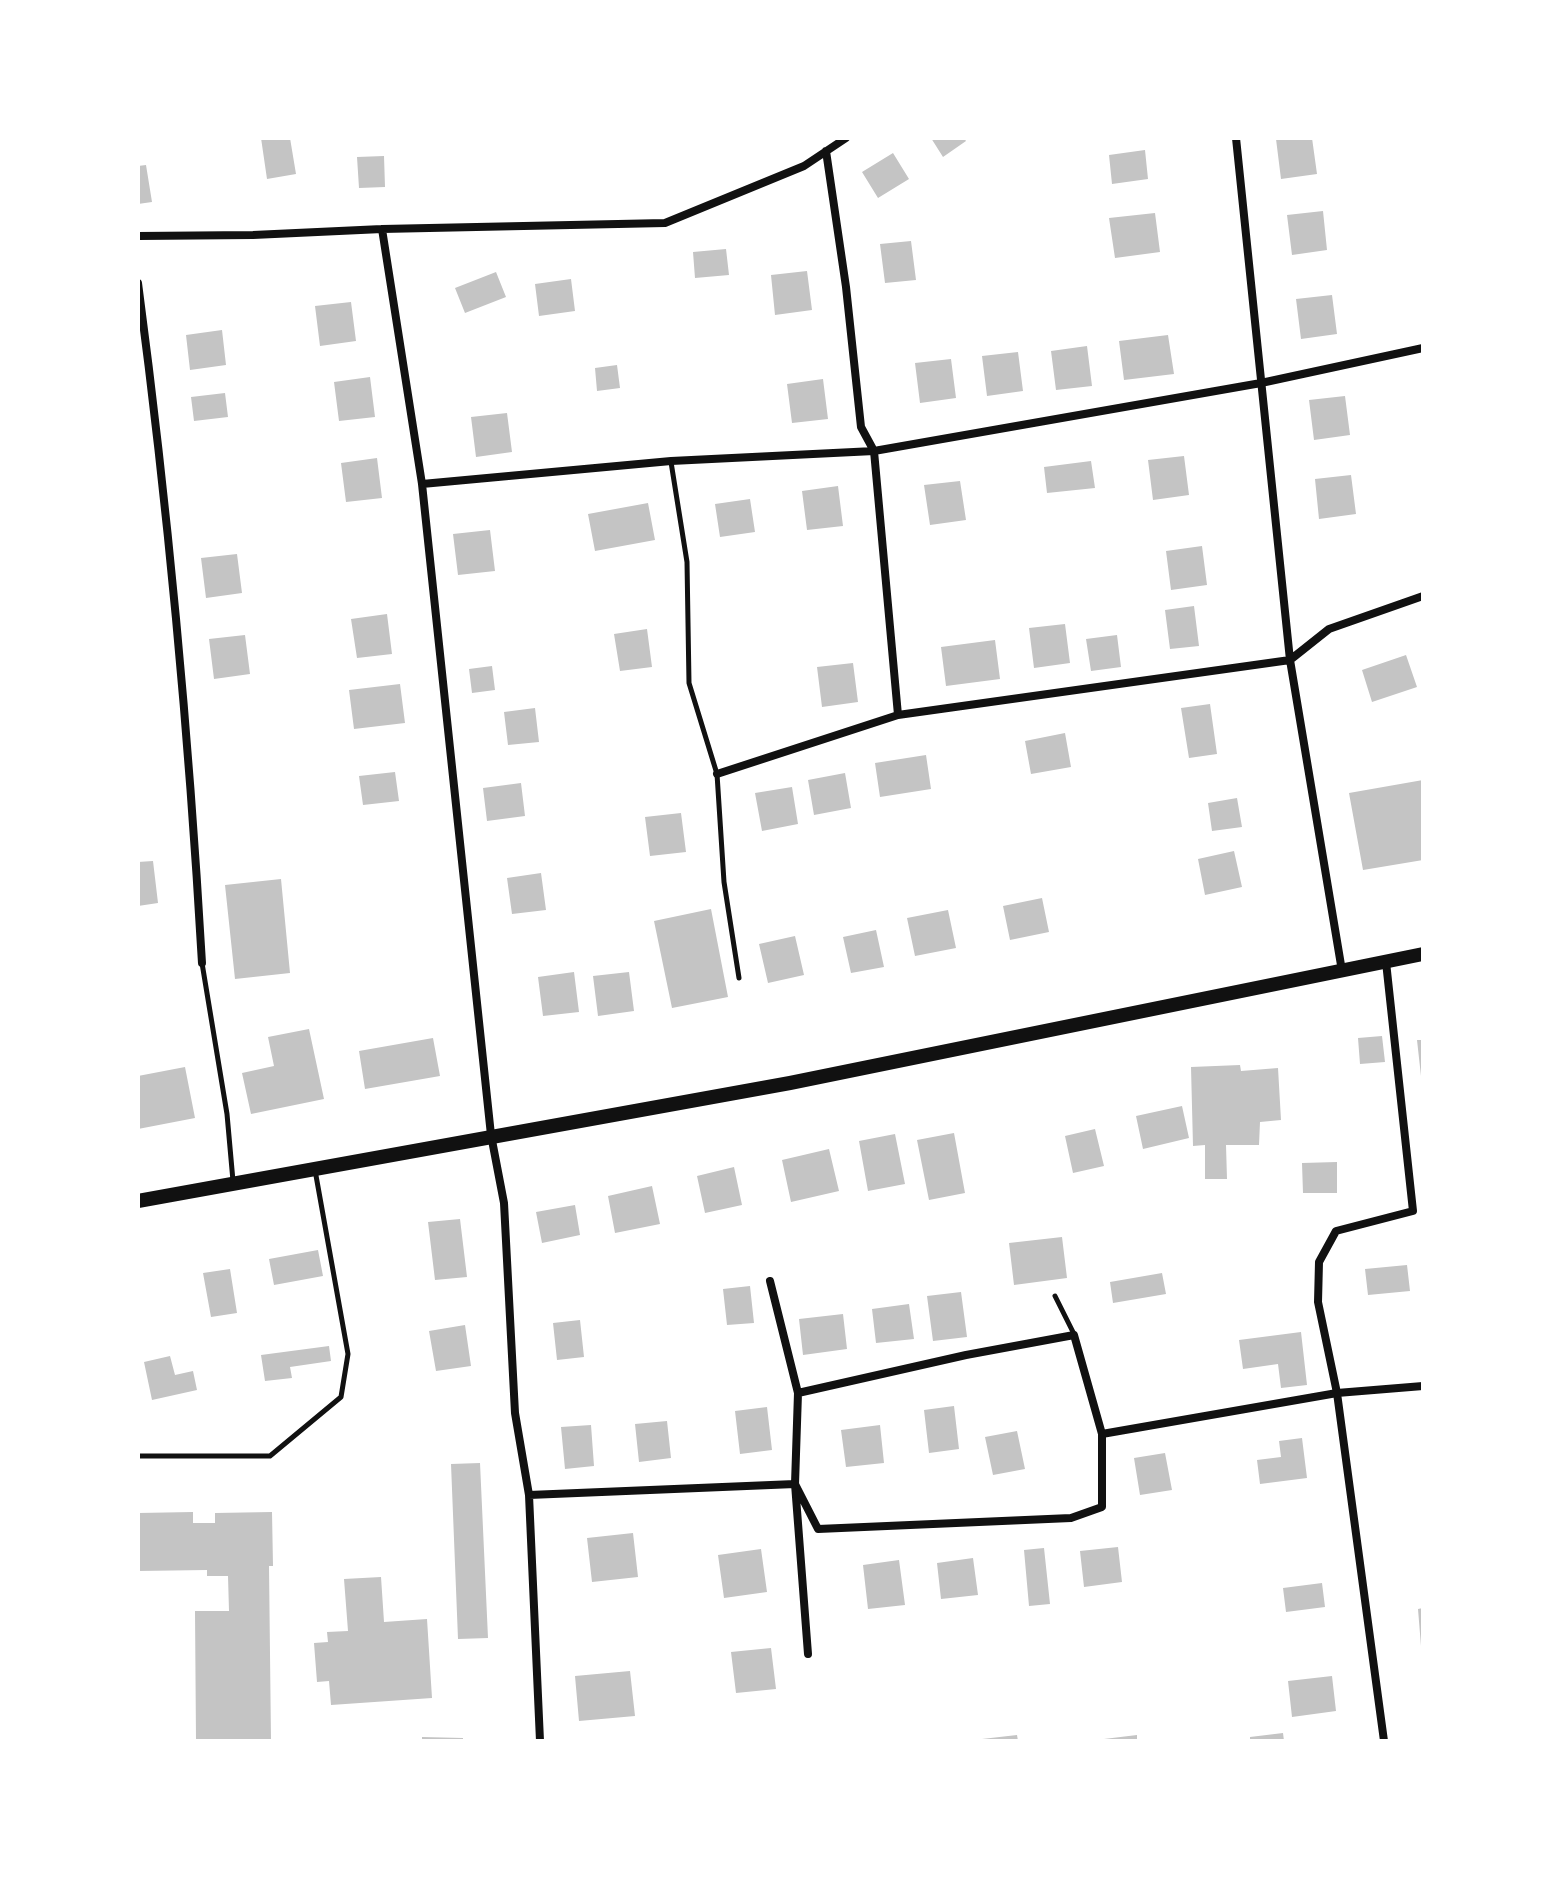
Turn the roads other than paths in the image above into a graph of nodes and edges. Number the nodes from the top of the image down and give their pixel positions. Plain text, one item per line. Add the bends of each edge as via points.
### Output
1 (846, 138) edge
2 (1236, 138) edge
3 (826, 151) junction
4 (382, 229) junction
5 (138, 236) edge
6 (138, 283) edge
7 (1423, 348) edge
8 (1261, 383) junction
9 (874, 451) junction
10 (671, 461) junction
11 (422, 484) junction
12 (1423, 596) edge
13 (1290, 660) junction
14 (898, 715) junction
15 (717, 774) junction
16 (1422, 955) edge
17 (1386, 962) junction
18 (202, 963) joint
19 (1342, 971) junction
20 (739, 978) dead end
21 (491, 1135) junction
22 (315, 1168) junction
23 (233, 1182) junction
24 (138, 1201) edge
25 (770, 1281) dead end
26 (1055, 1296) dead end
27 (1074, 1335) junction
28 (1423, 1386) edge
29 (798, 1393) junction
30 (1337, 1393) junction
31 (1102, 1434) junction
32 (138, 1456) edge
33 (795, 1484) junction
34 (529, 1495) junction
35 (808, 1654) dead end
36 (540, 1741) edge
37 (1384, 1741) edge

1 - 3 street
2 - 8 street
3 - 4 street via 804,166 665,223
3 - 9 street via 861,427
4 - 5 street
4 - 11 street
6 - 18 street via 159,442 194,814
7 - 8 street
8 - 9 street
8 - 13 street
9 - 10 street
9 - 14 street
10 - 11 street
10 - 15 lane via 687,562 689,683
11 - 21 street
12 - 13 street via 1329,629
13 - 14 street
13 - 19 street
14 - 15 street
15 - 20 lane via 724,882
16 - 17 main road
17 - 19 main road
17 - 30 street via 1413,1211 1336,1231 1319,1262 1318,1302
18 - 23 lane
19 - 21 main road via 790,1083
21 - 22 main road
21 - 34 street via 504,1203 515,1413
22 - 23 main road
22 - 32 lane via 348,1354 341,1397 270,1456
23 - 24 main road
25 - 29 street
26 - 27 lane
27 - 29 street
27 - 31 street
28 - 30 street
29 - 33 street
30 - 31 street
30 - 37 street
31 - 33 street via 1102,1507 1071,1518 818,1529
33 - 34 street
33 - 35 street
34 - 36 street

